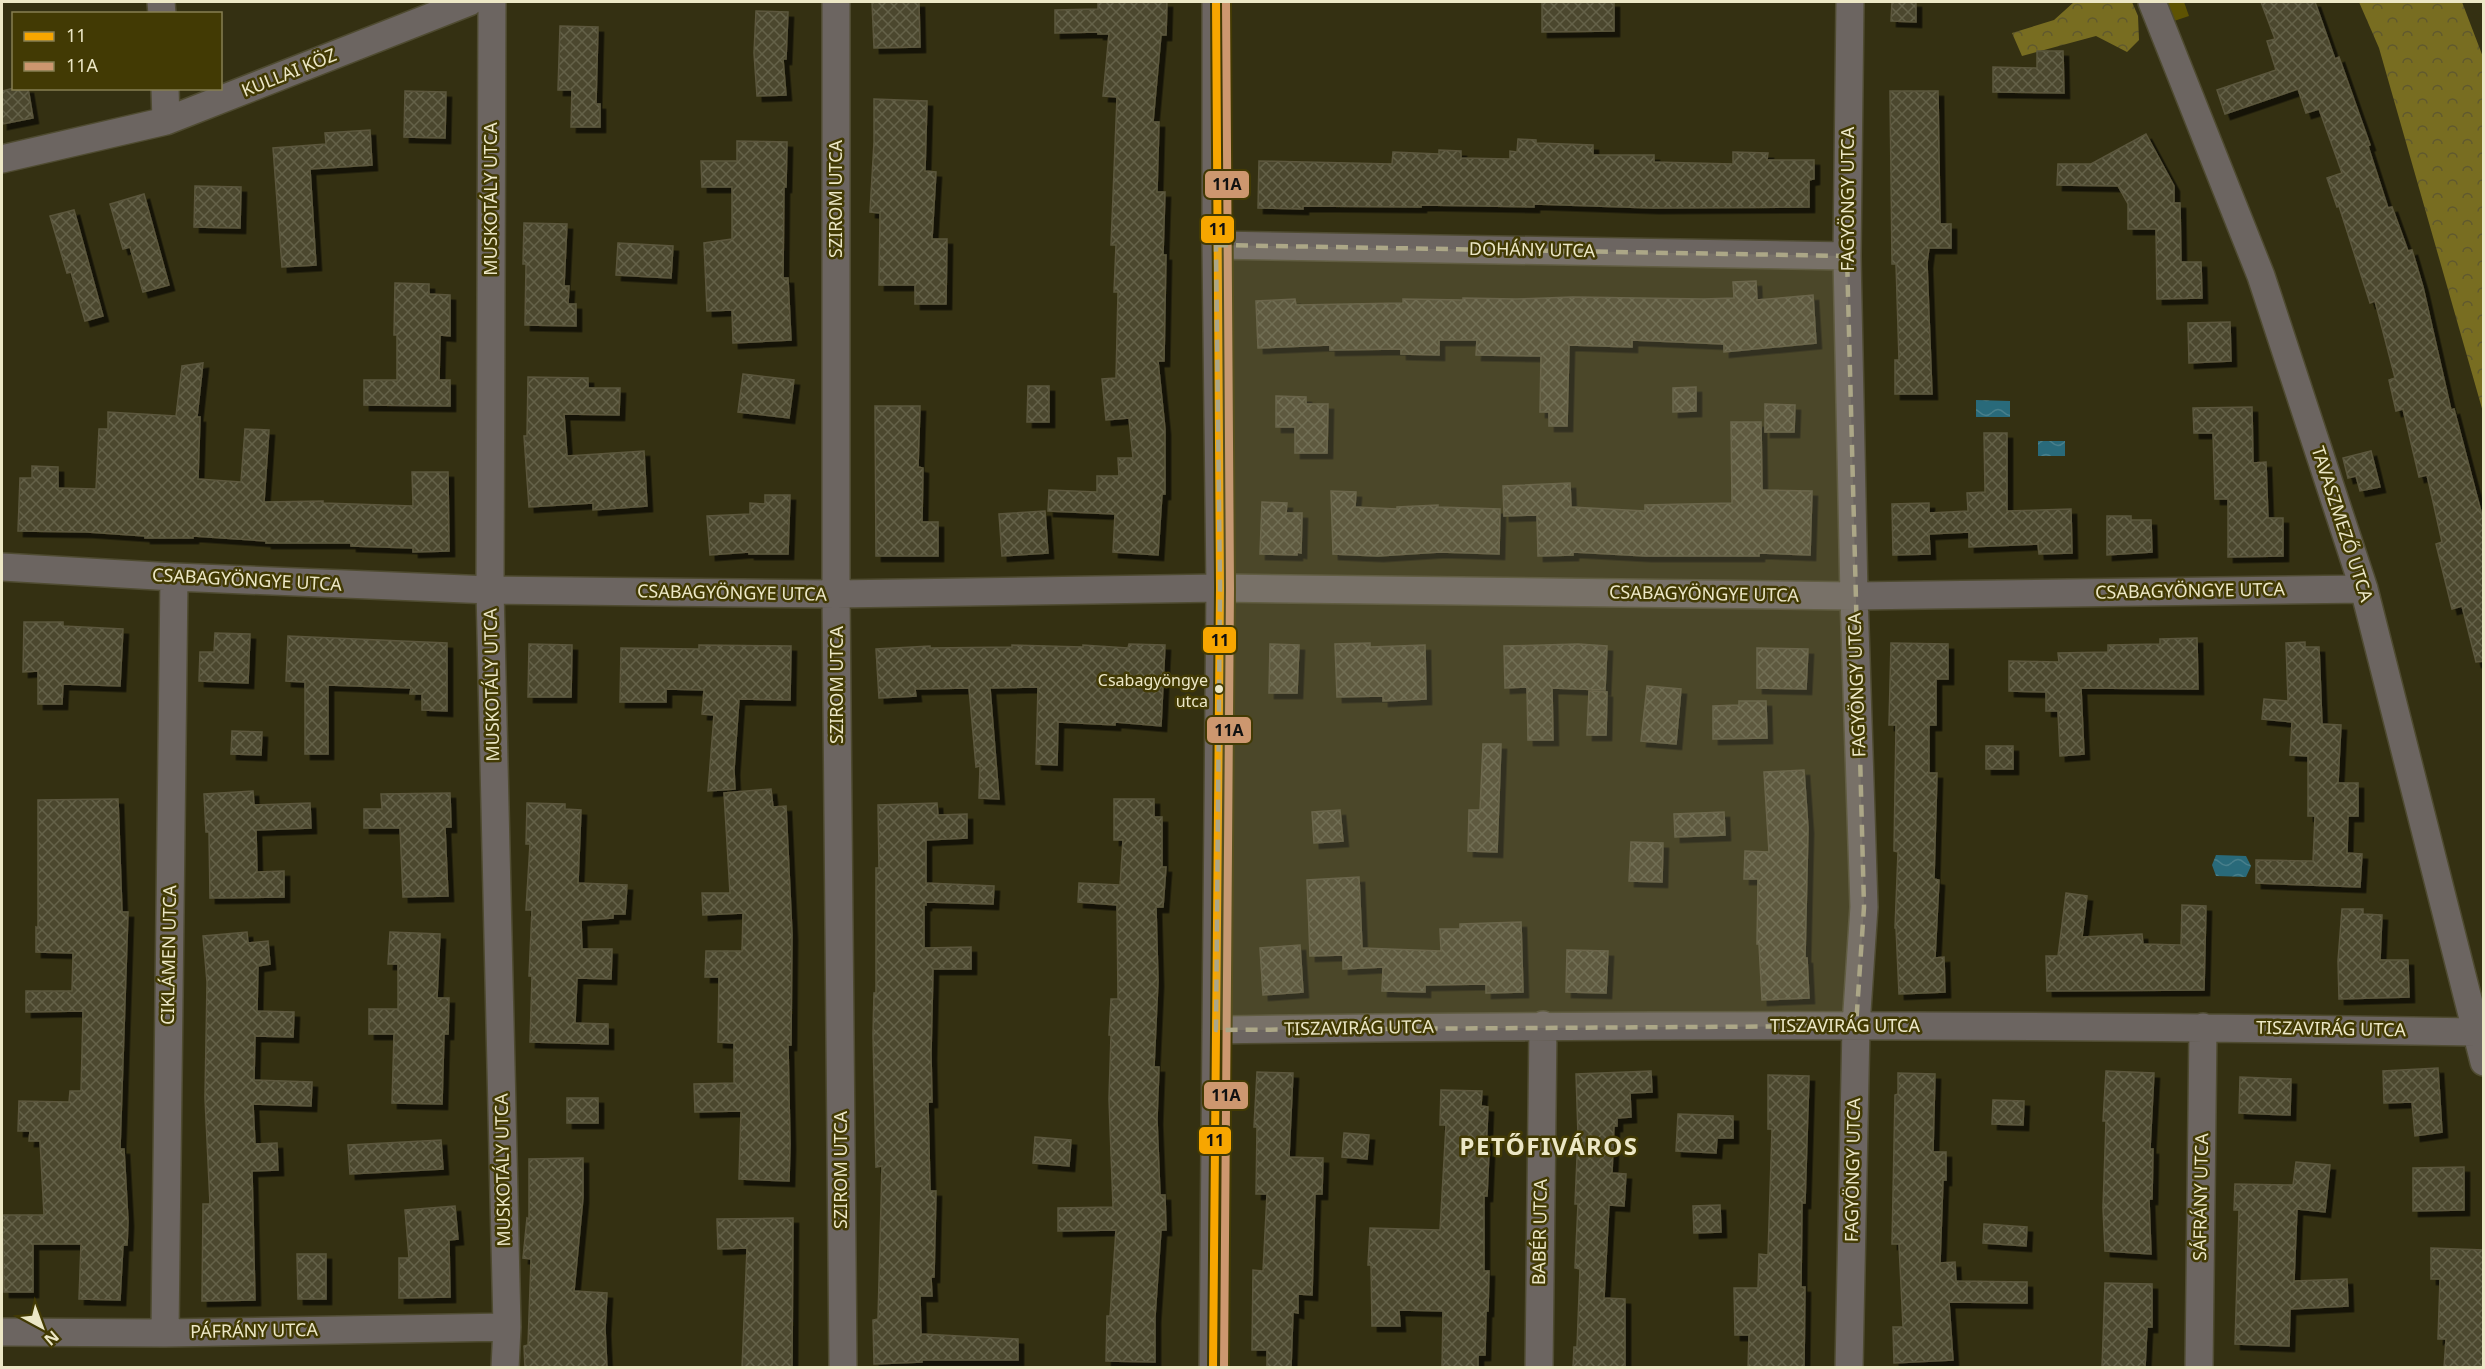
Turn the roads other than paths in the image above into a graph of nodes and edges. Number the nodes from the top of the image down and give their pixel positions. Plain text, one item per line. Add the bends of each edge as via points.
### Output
1 (469, 2) edge
2 (492, 2) edge
3 (836, 2) edge
4 (1216, 2) edge
5 (1850, 2) edge
6 (2152, 2) edge
7 (165, 90) edge
8 (166, 121) junction
9 (2, 159) edge
10 (1216, 245) junction
11 (1847, 256) junction
12 (2, 567) edge
13 (174, 577) junction
14 (1220, 588) junction
15 (2364, 589) junction
16 (490, 590) junction
17 (836, 594) junction
18 (1854, 596) junction
19 (1543, 1025) junction
20 (1856, 1026) junction
21 (2203, 1027) junction
22 (1216, 1030) junction
23 (2475, 1032) junction
24 (2484, 1062) edge
25 (507, 1327) junction
26 (2, 1332) edge
27 (165, 1333) junction
28 (505, 1368) edge
29 (843, 1368) edge
30 (1213, 1368) edge
31 (1539, 1368) edge
32 (1850, 1368) edge
33 (2199, 1368) edge

1 - 8 street, KULLAI KÖZ
2 - 16 street, MUSKOTÁLY UTCA
3 - 17 street, SZIROM UTCA
4 - 10 street
5 - 11 street, FAGYÖNGY UTCA
6 - 15 street, TAVASZMEZŐ UTCA via 2261,276
7 - 8 street
8 - 9 street, KULLAI KÖZ
10 - 11 street, DOHÁNY UTCA
10 - 14 street
11 - 18 street, FAGYÖNGY UTCA
12 - 13 street, CSABAGYÖNGYE UTCA
13 - 16 street, CSABAGYÖNGYE UTCA
13 - 27 street, CIKLÁMEN UTCA
14 - 17 street, CSABAGYÖNGYE UTCA
14 - 18 street, CSABAGYÖNGYE UTCA
14 - 22 street
15 - 18 street, CSABAGYÖNGYE UTCA
15 - 23 street, TAVASZMEZŐ UTCA
16 - 17 street, CSABAGYÖNGYE UTCA
16 - 25 street, MUSKOTÁLY UTCA
17 - 29 street, SZIROM UTCA
18 - 20 street, FAGYÖNGY UTCA via 1864,907
19 - 20 street, TISZAVIRÁG UTCA
19 - 22 street, TISZAVIRÁG UTCA
19 - 31 street, BABÉR UTCA
20 - 21 street, TISZAVIRÁG UTCA
20 - 32 street, FAGYÖNGY UTCA
21 - 23 street, TISZAVIRÁG UTCA
21 - 33 street, SÁFRÁNY UTCA
22 - 30 street
23 - 24 street, TAVASZMEZŐ UTCA
25 - 27 street, PÁFRÁNY UTCA
25 - 28 street, MUSKOTÁLY UTCA
26 - 27 street, PÁFRÁNY UTCA

